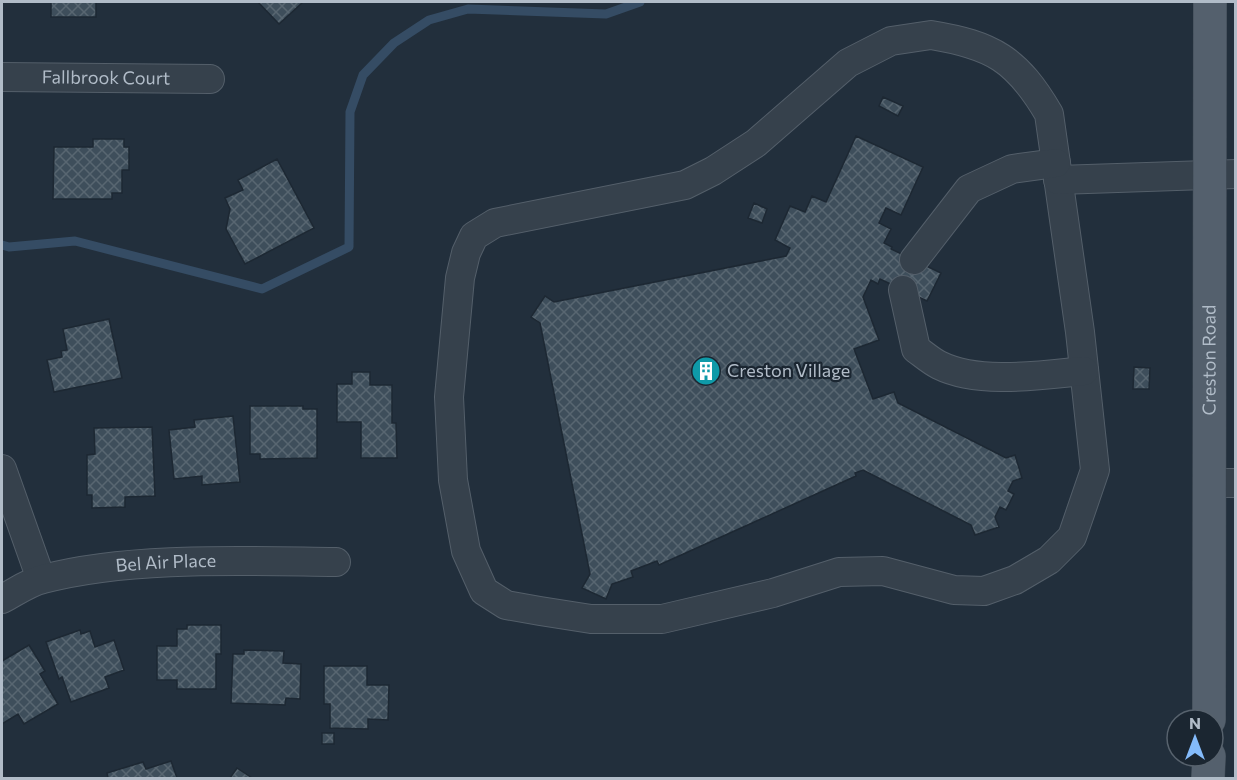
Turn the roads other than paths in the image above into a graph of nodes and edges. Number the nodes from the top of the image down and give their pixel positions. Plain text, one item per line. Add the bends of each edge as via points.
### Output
1 (1210, 2) edge
2 (2, 77) edge
3 (210, 79) dead end
4 (1057, 171) junction
5 (1224, 174) edge
6 (914, 260) dead end
7 (903, 290) dead end
8 (1084, 371) junction
9 (2, 469) edge
10 (1223, 483) edge
11 (336, 562) dead end
12 (41, 579) junction
13 (2, 599) edge
14 (1210, 708) edge

1 - 5 main road, Creston Road
2 - 3 street, Fallbrook Court
4 - 5 street
4 - 6 street via 1012,169 969,189
4 - 8 street
4 - 8 street via 1049,114 1038,94 1011,63 971,42 931,35 891,41 848,63 756,143 685,185 495,223 474,237 466,253 448,397 453,480 466,551 484,591 506,605 591,619 662,619 773,593 840,572 884,572 954,590 984,591 1015,580 1049,560 1072,537 1095,470
5 - 10 main road, Creston Road
7 - 8 street via 916,349 940,366 1014,377
9 - 12 street
10 - 14 main road, Creston Road
11 - 12 street, Bel Air Place via 248,560 116,567
12 - 13 street, Bel Air Place

